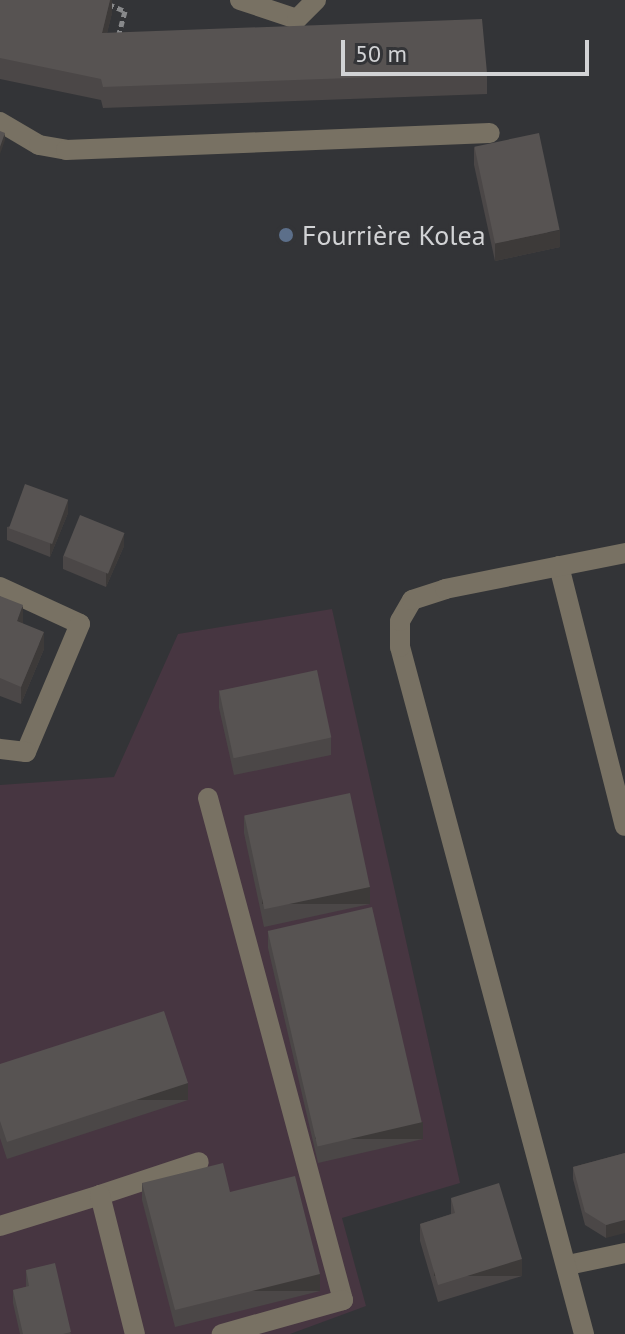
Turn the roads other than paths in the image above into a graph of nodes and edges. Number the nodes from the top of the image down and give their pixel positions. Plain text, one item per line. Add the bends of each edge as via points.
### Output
1 (240, 0) edge
2 (316, 0) edge
3 (303, 8) edge
4 (0, 122) edge
5 (490, 133) dead end
6 (625, 553) edge
7 (559, 566) junction
8 (0, 587) edge
9 (0, 749) edge
10 (208, 798) dead end
11 (625, 826) edge
12 (199, 1162) dead end
13 (100, 1195) junction
14 (0, 1226) edge
15 (625, 1253) edge
16 (568, 1265) junction
17 (135, 1334) edge
18 (222, 1334) edge
19 (584, 1334) edge

1 - 3 street
2 - 3 street
4 - 5 street via 39,145 66,150
6 - 7 street
7 - 11 street
7 - 16 street via 412,600 400,621 400,647
8 - 9 street via 80,624 26,752
10 - 18 street via 343,1300
12 - 13 street
13 - 14 street
13 - 17 street
15 - 16 street
16 - 19 street

